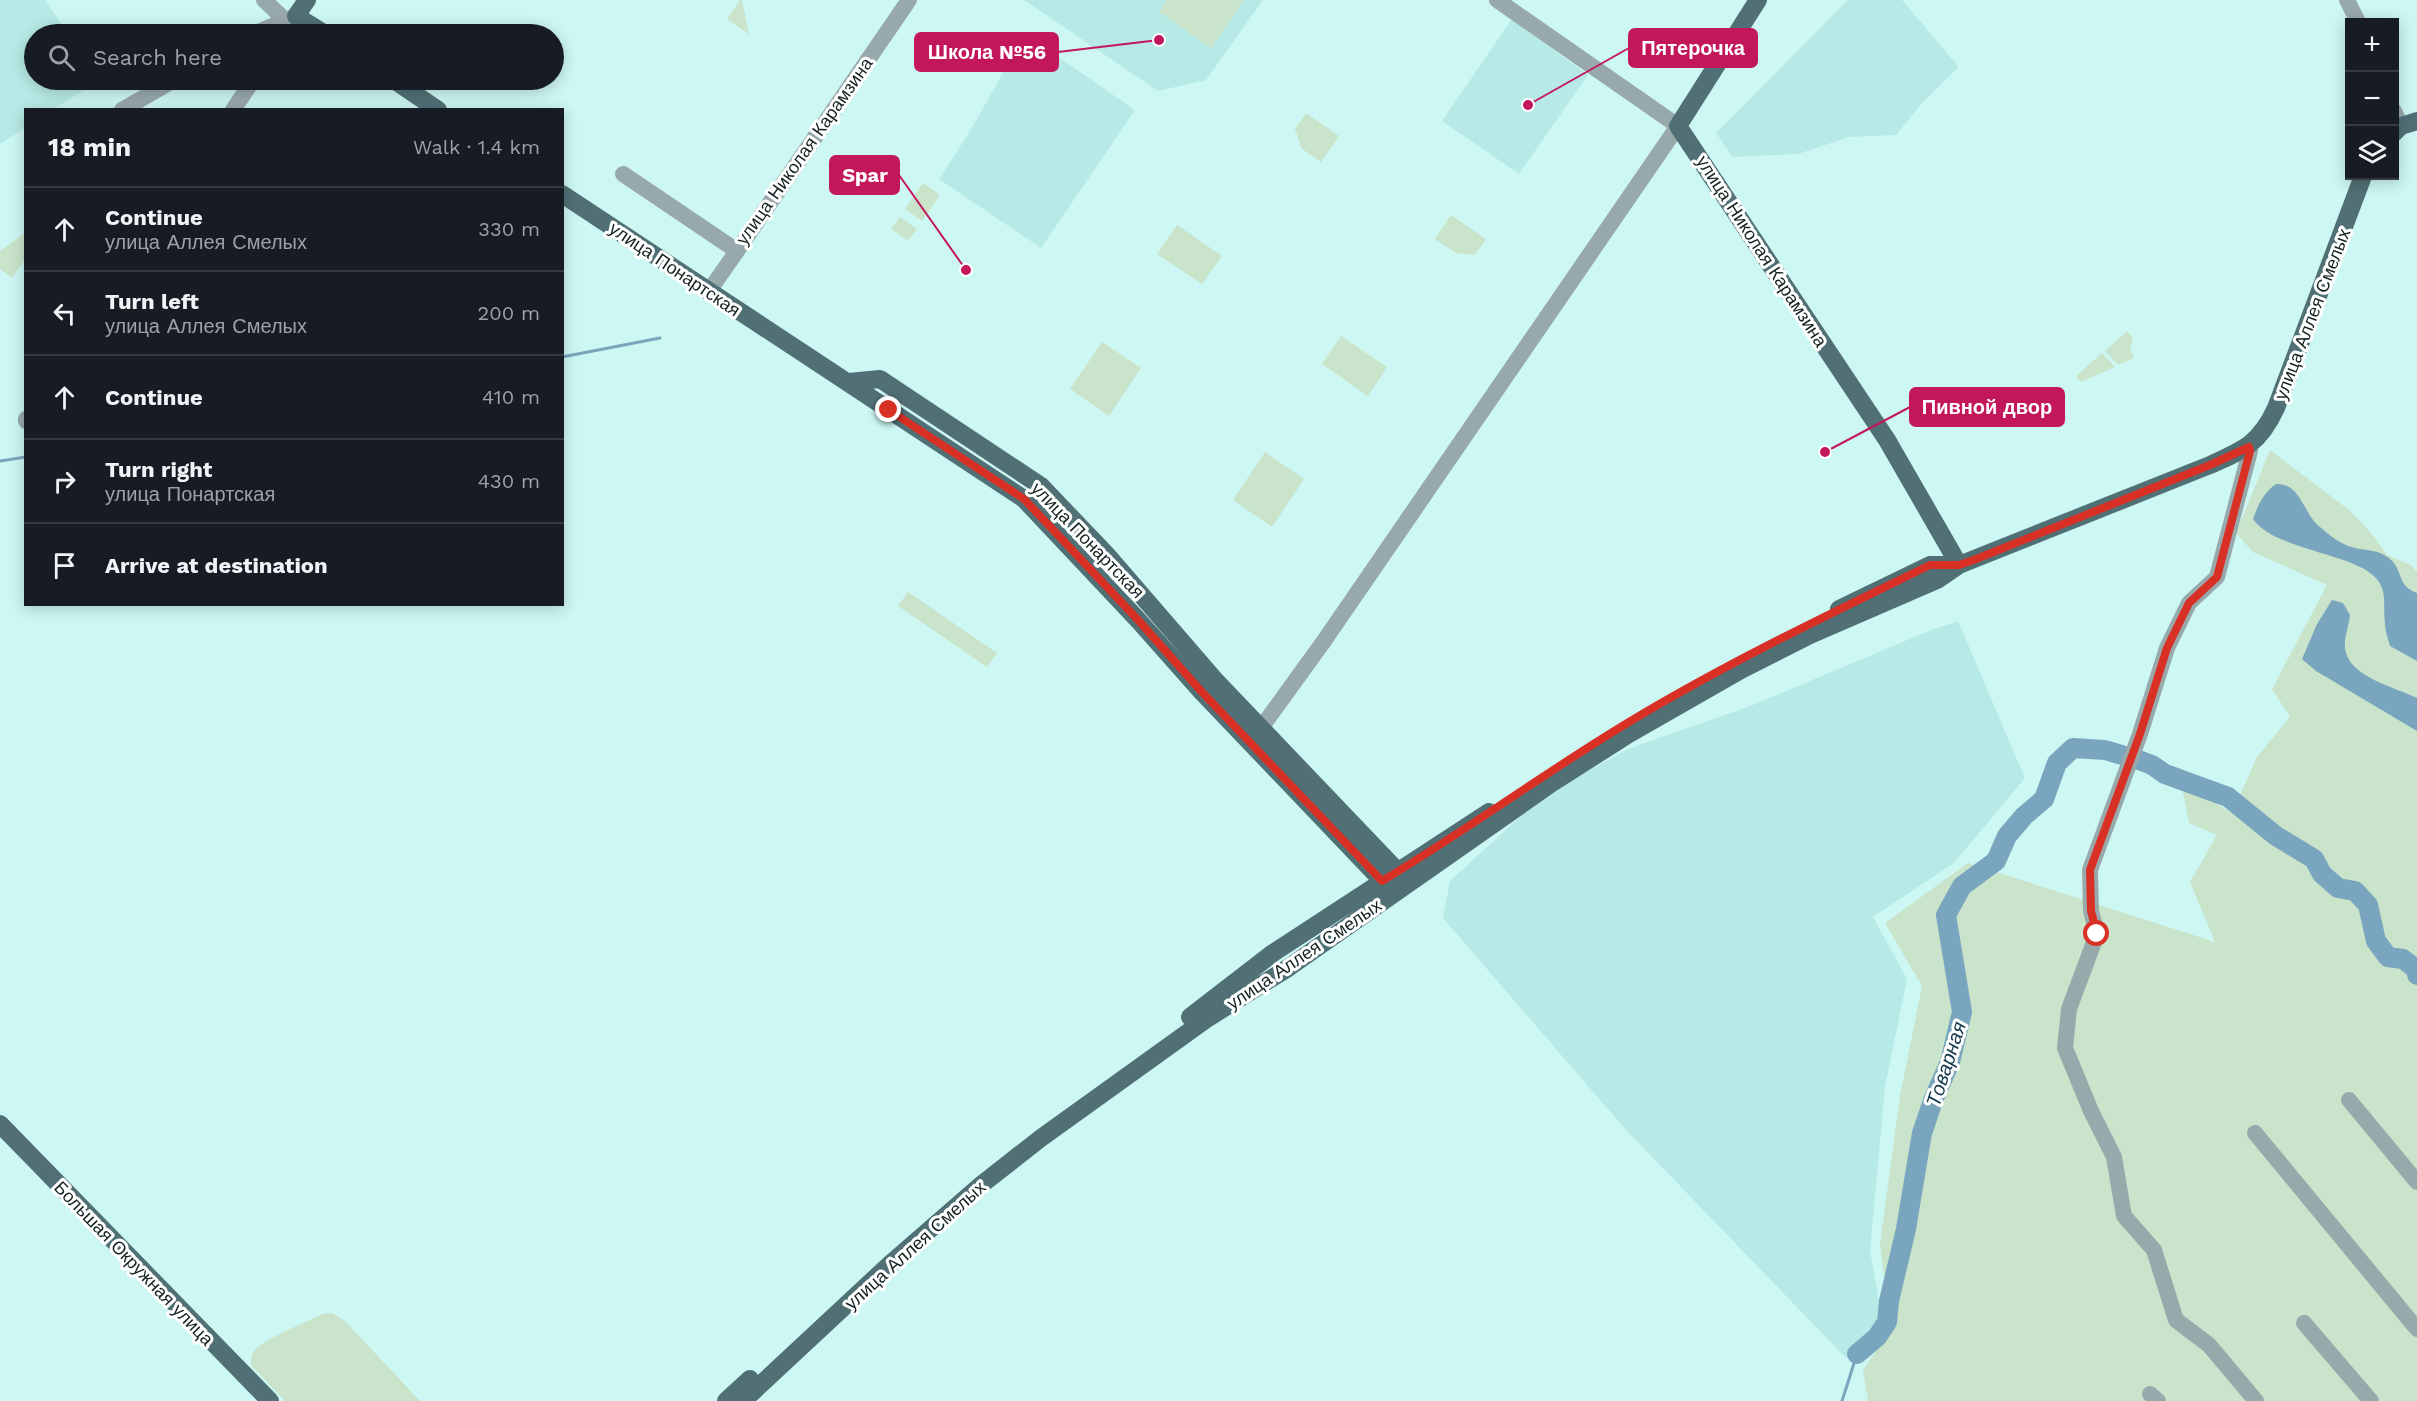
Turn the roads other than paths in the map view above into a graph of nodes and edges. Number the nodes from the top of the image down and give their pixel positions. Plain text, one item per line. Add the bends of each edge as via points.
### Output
1 (264, 0) edge
2 (307, 0) edge
3 (909, 0) edge
4 (1498, 0) edge
5 (1758, 0) edge
6 (2347, 0) edge
7 (2356, 18) edge
8 (288, 23) edge
9 (157, 90) edge
10 (246, 90) edge
11 (409, 90) edge
12 (125, 108) edge
13 (234, 108) edge
14 (435, 108) edge
15 (1678, 126) junction
16 (623, 174) dead end
17 (2362, 180) edge
18 (564, 195) edge
19 (737, 251) junction
20 (709, 291) junction
21 (880, 379) junction
22 (849, 382) junction
23 (869, 396) junction
24 (2249, 447) junction
25 (1959, 565) junction
26 (1208, 685) junction
27 (1261, 728) junction
28 (1395, 882) junction
29 (2349, 1100) dead end
30 (0, 1124) edge
31 (2254, 1133) dead end
32 (2417, 1182) edge
33 (2304, 1323) dead end
34 (2417, 1329) edge
35 (270, 1401) edge
36 (726, 1401) edge
37 (743, 1401) edge
38 (2256, 1401) edge
39 (2371, 1401) edge

1 - 8 street
2 - 8 main road
3 - 19 street, улица Николая Карамзина
4 - 15 street, улица Николая Карамзина
5 - 15 main road
6 - 7 street
9 - 12 street
10 - 13 street
11 - 14 main road
15 - 25 main road, улица Николая Карамзина via 1887,440
15 - 27 street
16 - 19 street, улица Николая Карамзина
17 - 24 main road, улица Аллея Смелых via 2276,408
18 - 20 main road, улица Понартская
19 - 20 street
20 - 22 main road, улица Понартская
21 - 22 main road
21 - 23 main road
21 - 26 main road, улица Понартская via 1041,486 1106,554
22 - 23 main road, улица Понартская
23 - 26 main road, улица Понартская via 1024,499 1139,621
24 - 25 main road, улица Аллея Смелых
24 - 38 street, улица Аллея Смелых via 2217,577 2189,603 2167,648 2090,870 2091,911 2097,934 2069,1009 2065,1048 2114,1157 2124,1216 2154,1250 2176,1320 2209,1345
25 - 28 main road, улица Аллея Смелых via 1937,580 1810,635 1673,708
26 - 27 main road, улица Понартская
26 - 28 main road, улица Понартская
27 - 28 main road, улица Понартская
28 - 36 main road via 1273,953 997,1157 880,1258
28 - 37 main road, улица Аллея Смелых via 1288,968 1208,1018 981,1185
29 - 32 street
30 - 35 main road, Большая Окружная улица
31 - 34 street
33 - 39 street

